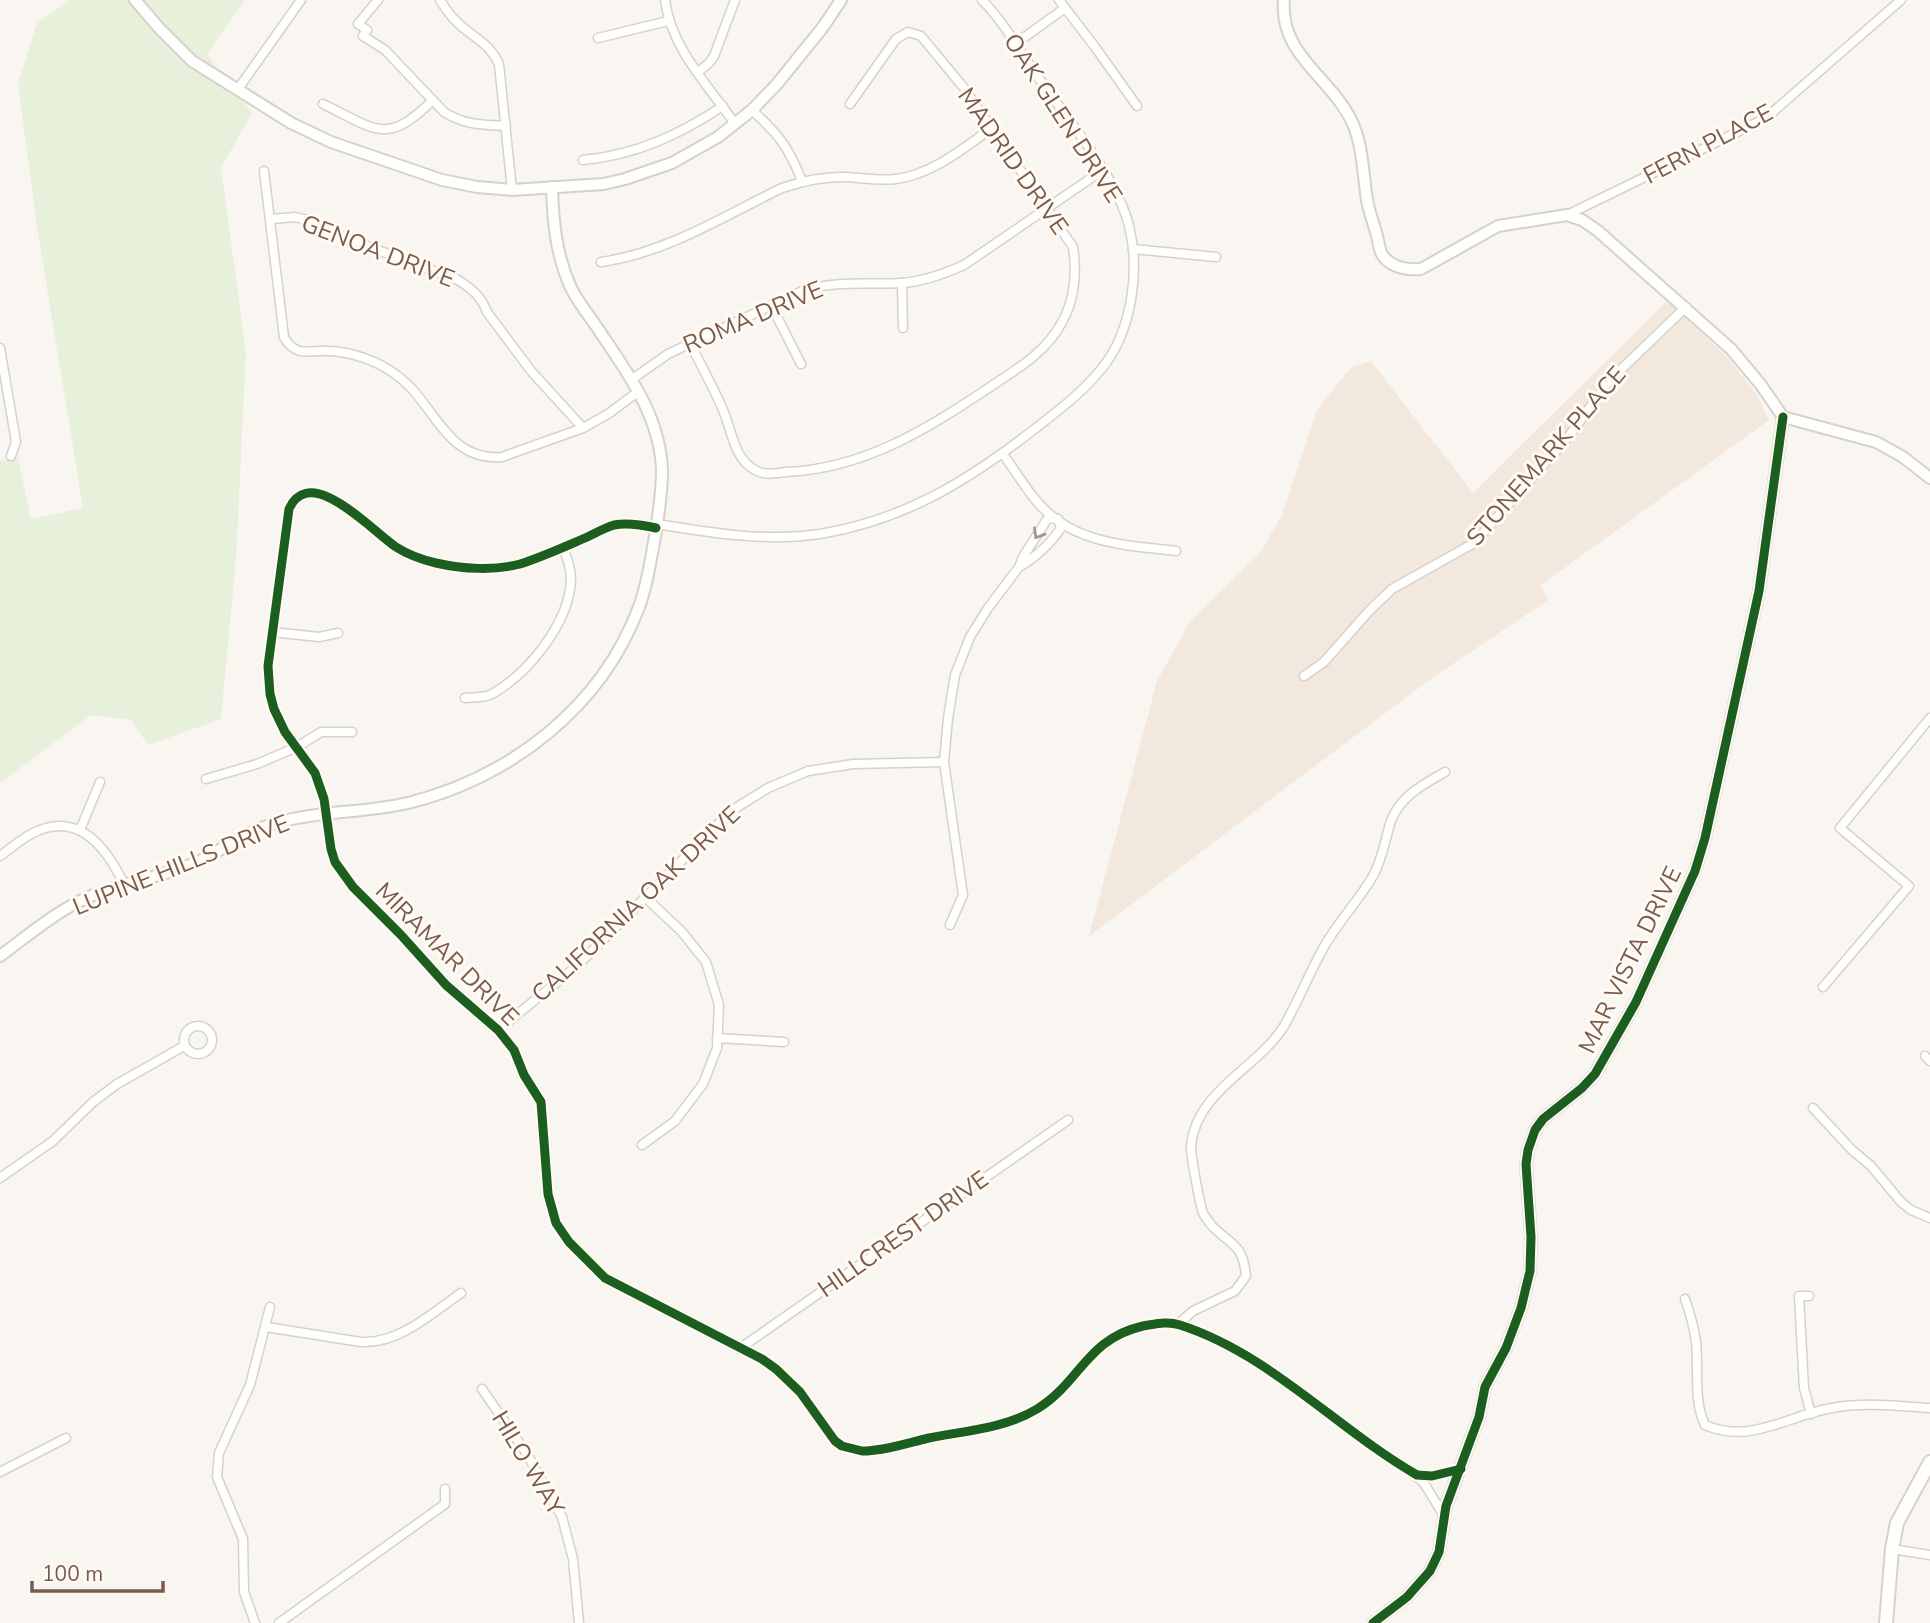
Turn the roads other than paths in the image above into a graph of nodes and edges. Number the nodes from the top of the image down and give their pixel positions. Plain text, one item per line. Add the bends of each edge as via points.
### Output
1 (135, 0) edge
2 (301, 0) edge
3 (379, 0) edge
4 (440, 0) edge
5 (665, 0) edge
6 (735, 0) edge
7 (841, 0) edge
8 (982, 0) edge
9 (1059, 0) edge
10 (1284, 0) edge
11 (1901, 0) edge
12 (1065, 8) junction
13 (668, 21) junction
14 (598, 38) dead end
15 (1015, 44) junction
16 (698, 72) junction
17 (237, 89) junction
18 (433, 100) junction
19 (323, 104) dead end
20 (850, 104) dead end
21 (723, 106) junction
22 (1137, 106) dead end
23 (752, 110) junction
24 (735, 124) junction
25 (506, 126) junction
26 (992, 128) junction
27 (583, 160) dead end
28 (1103, 170) junction
29 (264, 171) dead end
30 (802, 181) junction
31 (552, 187) junction
32 (512, 190) junction
33 (1048, 208) junction
34 (1567, 215) junction
35 (271, 219) junction
36 (1133, 249) junction
37 (1216, 257) dead end
38 (601, 262) dead end
39 (902, 283) junction
40 (771, 305) junction
41 (1686, 307) junction
42 (902, 328) dead end
43 (690, 343) junction
44 (0, 348) edge
45 (801, 364) dead end
46 (631, 380) junction
47 (639, 391) junction
48 (1783, 417) junction
49 (583, 428) junction
50 (1003, 454) junction
51 (11, 456) dead end
52 (1930, 478) edge
53 (1059, 523) junction
54 (657, 526) junction
55 (563, 548) junction
56 (1177, 551) dead end
57 (1019, 567) junction
58 (272, 632) junction
59 (338, 633) dead end
60 (1304, 676) dead end
61 (465, 698) dead end
62 (1930, 718) edge
63 (352, 732) dead end
64 (297, 747) junction
65 (944, 762) junction
66 (1445, 772) dead end
67 (206, 779) dead end
68 (100, 782) dead end
69 (326, 815) junction
70 (79, 830) junction
71 (0, 856) edge
72 (124, 884) junction
73 (646, 898) junction
74 (950, 925) dead end
75 (0, 957) edge
76 (1823, 987) dead end
77 (498, 1030) junction
78 (717, 1038) junction
79 (784, 1042) dead end
80 (184, 1045) dead end
81 (1813, 1108) dead end
82 (1068, 1120) dead end
83 (642, 1145) dead end
84 (0, 1178) edge
85 (1930, 1218) edge
86 (461, 1293) dead end
87 (1809, 1296) dead end
88 (1685, 1299) dead end
89 (270, 1307) dead end
90 (1178, 1324) junction
91 (266, 1327) junction
92 (739, 1349) junction
93 (482, 1389) dead end
94 (1930, 1408) edge
95 (1811, 1414) junction
96 (66, 1438) dead end
97 (1930, 1462) edge
98 (1404, 1467) junction
99 (1461, 1469) junction
100 (0, 1472) edge
101 (445, 1489) dead end
102 (1444, 1516) junction
103 (1892, 1549) junction
104 (1930, 1555) edge
105 (255, 1623) edge
106 (279, 1623) edge
107 (579, 1623) edge
108 (1373, 1623) edge
109 (1886, 1623) edge

1 - 17 street via 192,61
2 - 17 street
3 - 18 street via 358,24 367,30 363,36 385,50
4 - 25 street via 455,21 495,55
5 - 13 street
6 - 16 street via 714,55
7 - 23 street via 785,75
8 - 15 street, OAK GLEN DRIVE
9 - 12 street
10 - 34 street via 1282,15 1288,38 1342,103 1353,124 1367,204 1381,254 1388,261 1409,270 1422,269 1489,229
11 - 34 street, FERN PLACE via 1766,118
12 - 15 street
12 - 22 street
13 - 14 street
13 - 16 street via 682,52
15 - 28 street, OAK GLEN DRIVE
16 - 21 street
17 - 32 street via 331,142 442,180
18 - 19 street via 412,121 381,130
18 - 25 street via 452,118 472,125
20 - 26 street, MADRID DRIVE via 896,39 908,32 921,36
21 - 24 street
21 - 27 street via 688,130 640,150
23 - 24 street
23 - 30 street via 791,153
24 - 31 street via 672,163 604,184
25 - 32 street
26 - 30 street via 942,163 898,179 821,177
26 - 33 street, MADRID DRIVE
28 - 33 street, ROMA DRIVE
28 - 36 street, OAK GLEN DRIVE via 1129,225
29 - 35 street
30 - 38 street via 652,251
31 - 32 street
31 - 46 street, LUPINE HILLS DRIVE via 558,252 572,290
33 - 39 street, ROMA DRIVE via 964,265
33 - 43 street, MADRID DRIVE via 1073,247 1076,269 1072,300 1048,344 945,417 860,459 814,471 755,471 738,453
34 - 41 street via 1598,231
35 - 49 street, GENOA DRIVE via 295,217 316,222 343,237 458,279 474,290 531,371
35 - 49 street via 288,344 299,351 363,357 393,373 411,388 456,445 468,452 502,457
36 - 37 street
36 - 50 street, OAK GLEN DRIVE via 1130,302 1106,363 1077,397
39 - 40 street, ROMA DRIVE via 826,284
39 - 42 street
40 - 43 street, ROMA DRIVE
40 - 45 street
41 - 48 street via 1731,349
41 - 60 street, STONEMARK PLACE via 1609,381 1569,436 1474,543 1392,589 1324,662
43 - 46 street, ROMA DRIVE
44 - 51 street via 16,442
46 - 47 street, LUPINE HILLS DRIVE
47 - 49 street
47 - 54 street, LUPINE HILLS DRIVE via 654,423 662,469
48 - 52 street via 1876,442
48 - 99 street, MAR VISTA DRIVE via 1759,591 1695,871 1636,1002 1595,1074 1535,1130 1526,1164 1530,1270 1506,1348 1485,1387
50 - 53 street via 1035,500
50 - 54 street, OAK GLEN DRIVE via 925,502 885,518 821,534 780,538
53 - 56 street via 1106,543
53 - 57 street via 1054,539
53 -> 57 street via 1048,518
54 - 55 street, OAK GLEN DRIVE via 615,525
54 - 69 street, LUPINE HILLS DRIVE via 647,582 622,647 600,681 558,726 494,770 448,791
55 - 58 street, OAK GLEN DRIVE via 518,564 489,568 433,563 400,549 332,499 310,492 299,495 289,509
55 - 61 street via 571,578 568,600 552,634 515,677 489,695
57 - 65 street via 970,636 955,675
58 - 59 street via 319,637
58 - 64 street, MIRAMAR DRIVE via 270,694 285,732
62 - 76 street via 1840,828 1909,886
63 - 64 street via 321,732
64 - 67 street
64 - 69 street, MIRAMAR DRIVE via 315,773
65 - 73 street, CALIFORNIA OAK DRIVE via 808,771 768,788 731,811
65 - 74 street via 963,895
66 - 90 street via 1398,807 1380,862 1325,944 1283,1026 1220,1090 1197,1123 1191,1146 1203,1212 1237,1247 1245,1259 1246,1276 1235,1291 1193,1311
68 - 70 street
69 - 72 street, LUPINE HILLS DRIVE via 265,826 210,857
69 - 77 street, MIRAMAR DRIVE via 335,862 353,887 446,985
70 - 71 street via 58,826 35,832
70 - 72 street via 99,843
72 - 75 street, LUPINE HILLS DRIVE via 47,920
73 - 77 street, CALIFORNIA OAK DRIVE via 577,966
73 - 78 street via 706,962 719,1005
77 - 92 street, MIRAMAR DRIVE via 541,1102 548,1194 556,1223 569,1242 605,1278
78 - 79 street
78 - 83 street via 703,1084 675,1121
80 - 84 street via 101,1096 53,1142
81 - 85 street via 1901,1202
82 - 92 street, HILLCREST DRIVE
86 - 91 street via 407,1329 376,1342
87 - 95 street via 1799,1296 1804,1388
88 - 95 street via 1693,1322 1699,1412 1705,1425 1718,1431 1767,1429
89 - 91 street
90 - 92 street, MIRAMAR DRIVE via 1162,1322 1114,1336 1035,1410 1004,1422 872,1451 835,1441 800,1392 762,1359
90 - 98 street, MIRAMAR DRIVE via 1270,1371
91 - 105 street via 250,1385 219,1453 216,1477 243,1539 244,1592
93 - 107 street, HILO WAY via 527,1454 562,1517 573,1559
94 - 95 street via 1860,1404
96 - 100 street
97 - 103 main road via 1897,1523
98 - 99 street, MIRAMAR DRIVE via 1417,1475 1432,1476
98 - 102 street, MIRAMAR DRIVE via 1424,1483
99 - 102 street, MAR VISTA DRIVE
101 - 106 street via 445,1504
102 - 108 street, MAR VISTA DRIVE via 1439,1552 1430,1572
103 - 104 street
103 - 109 main road

